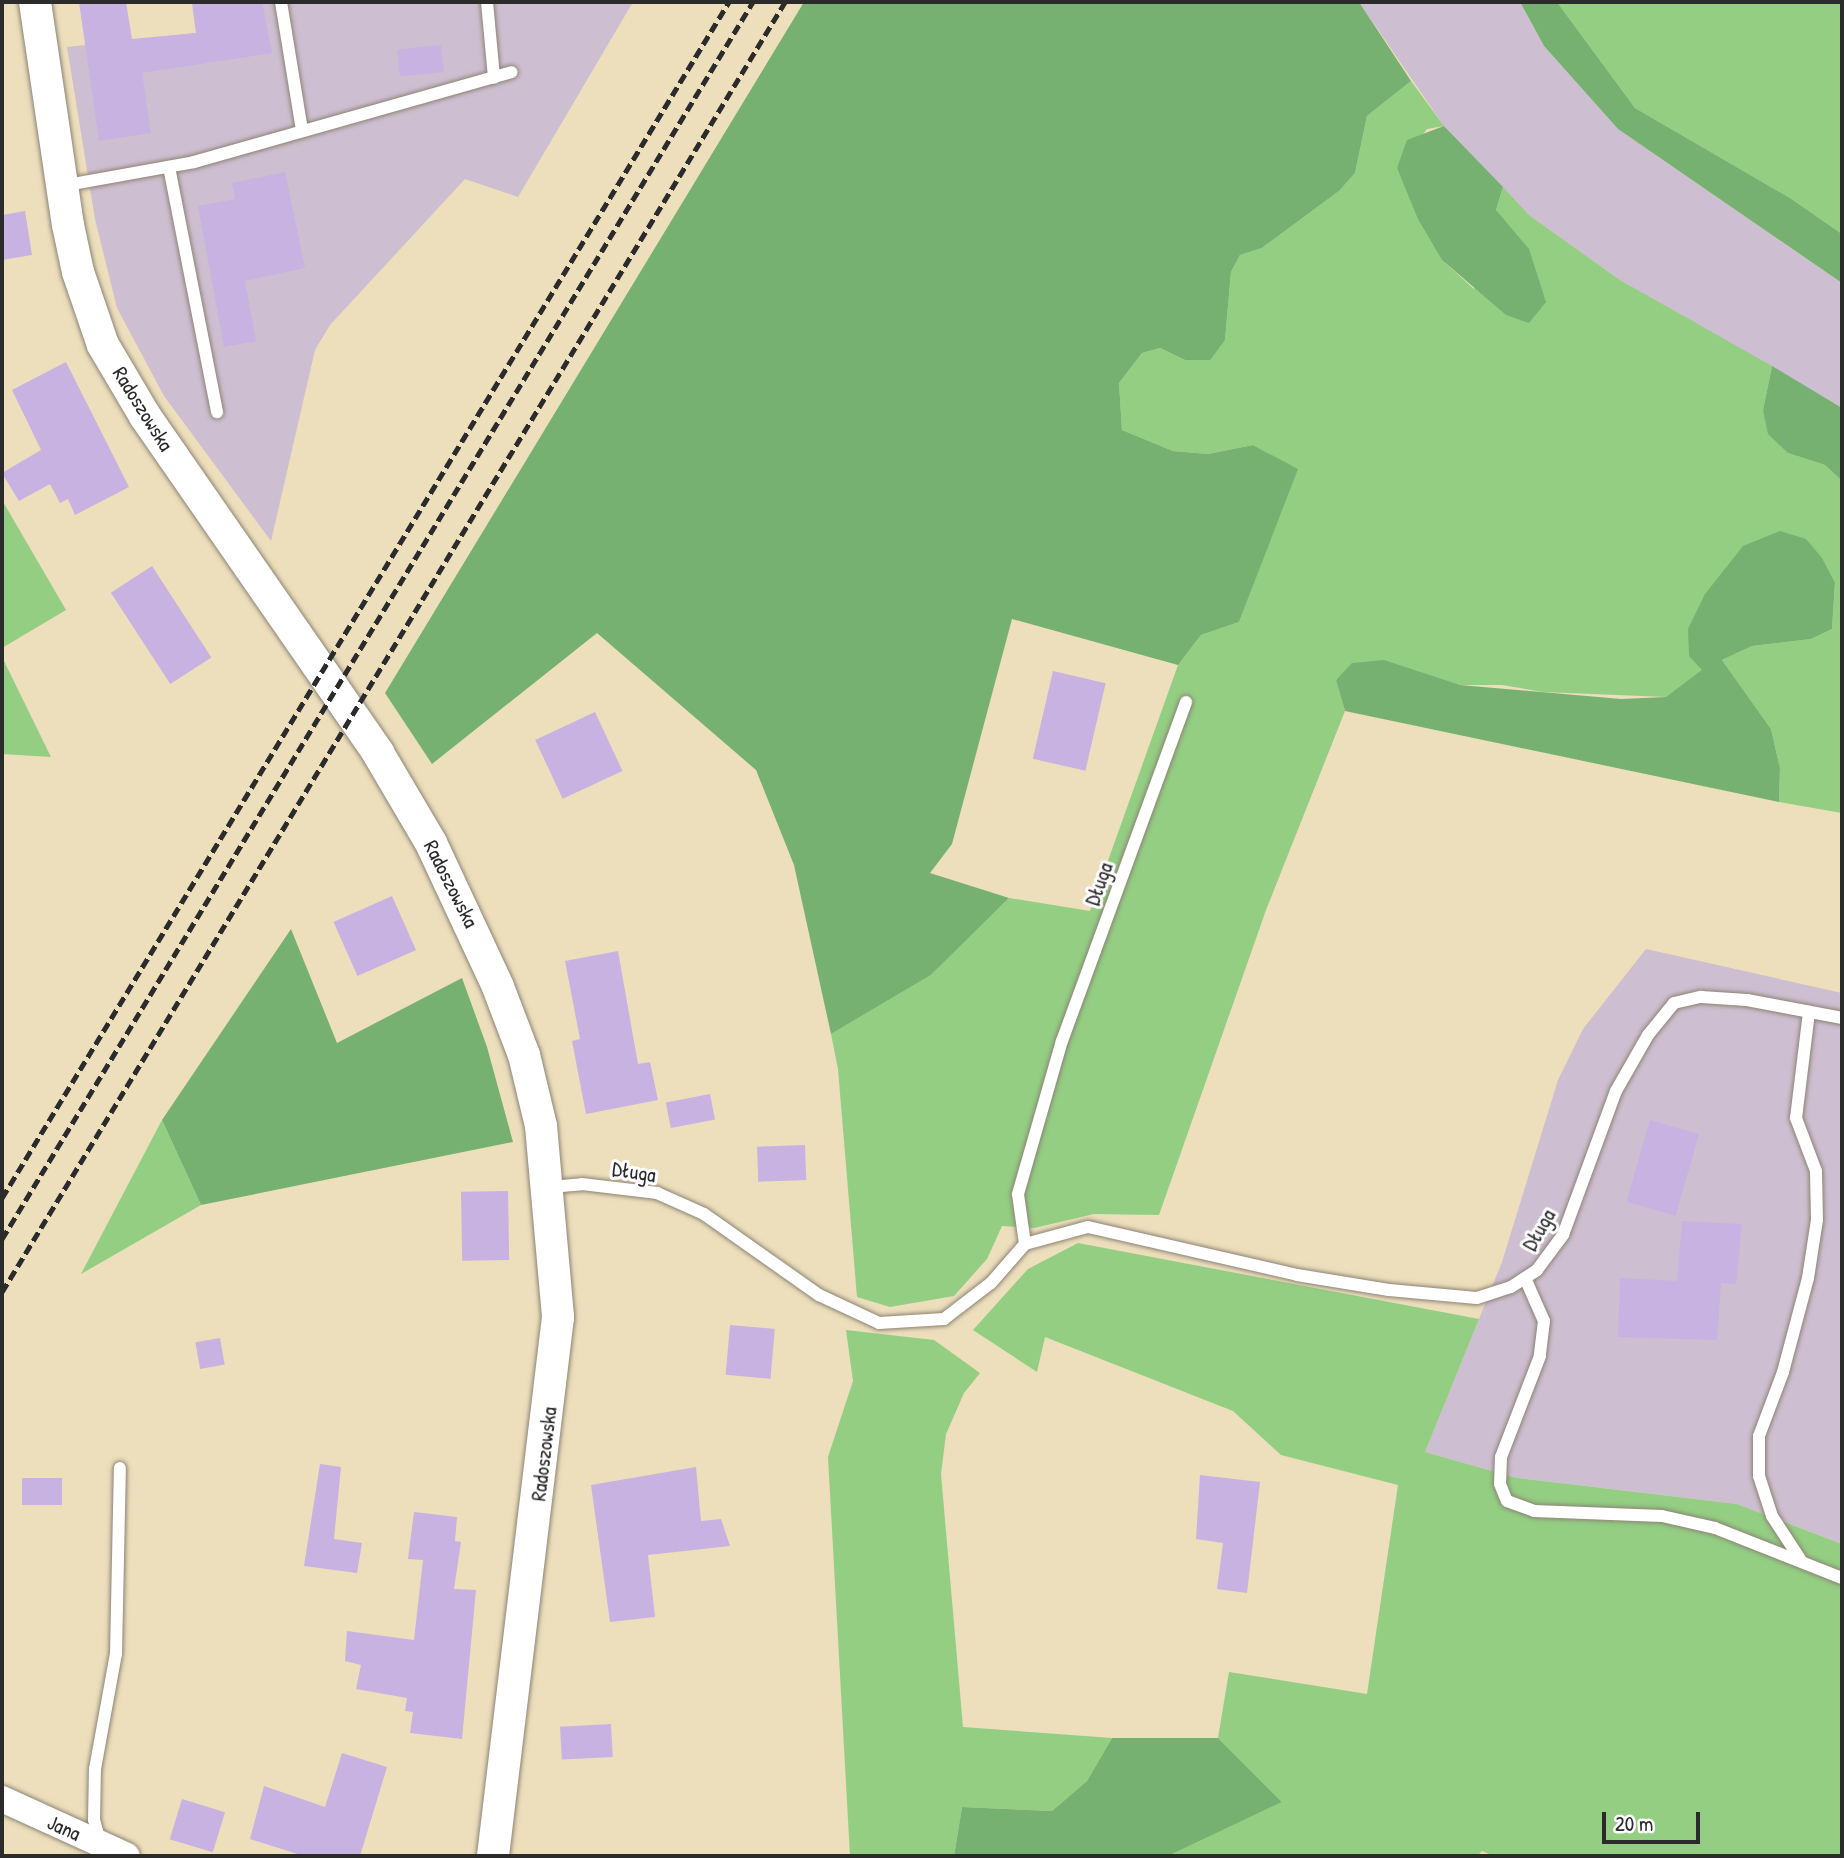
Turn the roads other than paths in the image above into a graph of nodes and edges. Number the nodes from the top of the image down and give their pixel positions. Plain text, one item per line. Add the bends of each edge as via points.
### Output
1 (35, 2) edge
2 (281, 2) edge
3 (487, 2) edge
4 (511, 72) dead end
5 (494, 78) junction
6 (302, 130) junction
7 (169, 167) junction
8 (61, 186) junction
9 (217, 412) dead end
10 (1186, 702) dead end
11 (1809, 1012) junction
12 (1842, 1018) edge
13 (550, 1187) junction
14 (1025, 1244) junction
15 (1525, 1278) junction
16 (120, 1468) dead end
17 (1807, 1568) junction
18 (1842, 1578) edge
19 (2, 1800) edge
20 (101, 1844) junction
21 (127, 1856) edge
22 (493, 1856) edge

1 - 8 street, Radoszowska
2 - 6 lane
3 - 5 lane
4 - 5 lane
5 - 6 lane
6 - 7 lane
7 - 8 lane
7 - 9 lane
8 - 13 street, Radoszowska via 81,282 120,376 378,753 469,916 524,1055
10 - 14 lane, Długa via 1062,1041 1018,1194
11 - 12 lane, Długa
11 - 15 lane, Długa via 1701,997 1674,1003 1648,1035 1616,1091 1563,1235 1537,1270
11 - 17 lane via 1796,1118 1816,1171 1817,1220 1787,1359 1759,1436 1759,1476 1772,1516
13 - 14 lane, Długa via 582,1184 657,1193 704,1214 819,1295 879,1323 944,1319 991,1283
13 - 22 street, Radoszowska via 558,1317 554,1371
14 - 15 lane, Długa via 1088,1227 1297,1275 1477,1298
15 - 17 lane via 1544,1321 1539,1356 1501,1457 1500,1484 1507,1501 1534,1511 1662,1516 1767,1546
16 - 20 lane via 116,1654 95,1769 94,1820
17 - 18 lane
19 - 20 street, Jana
20 - 21 street, Jana

